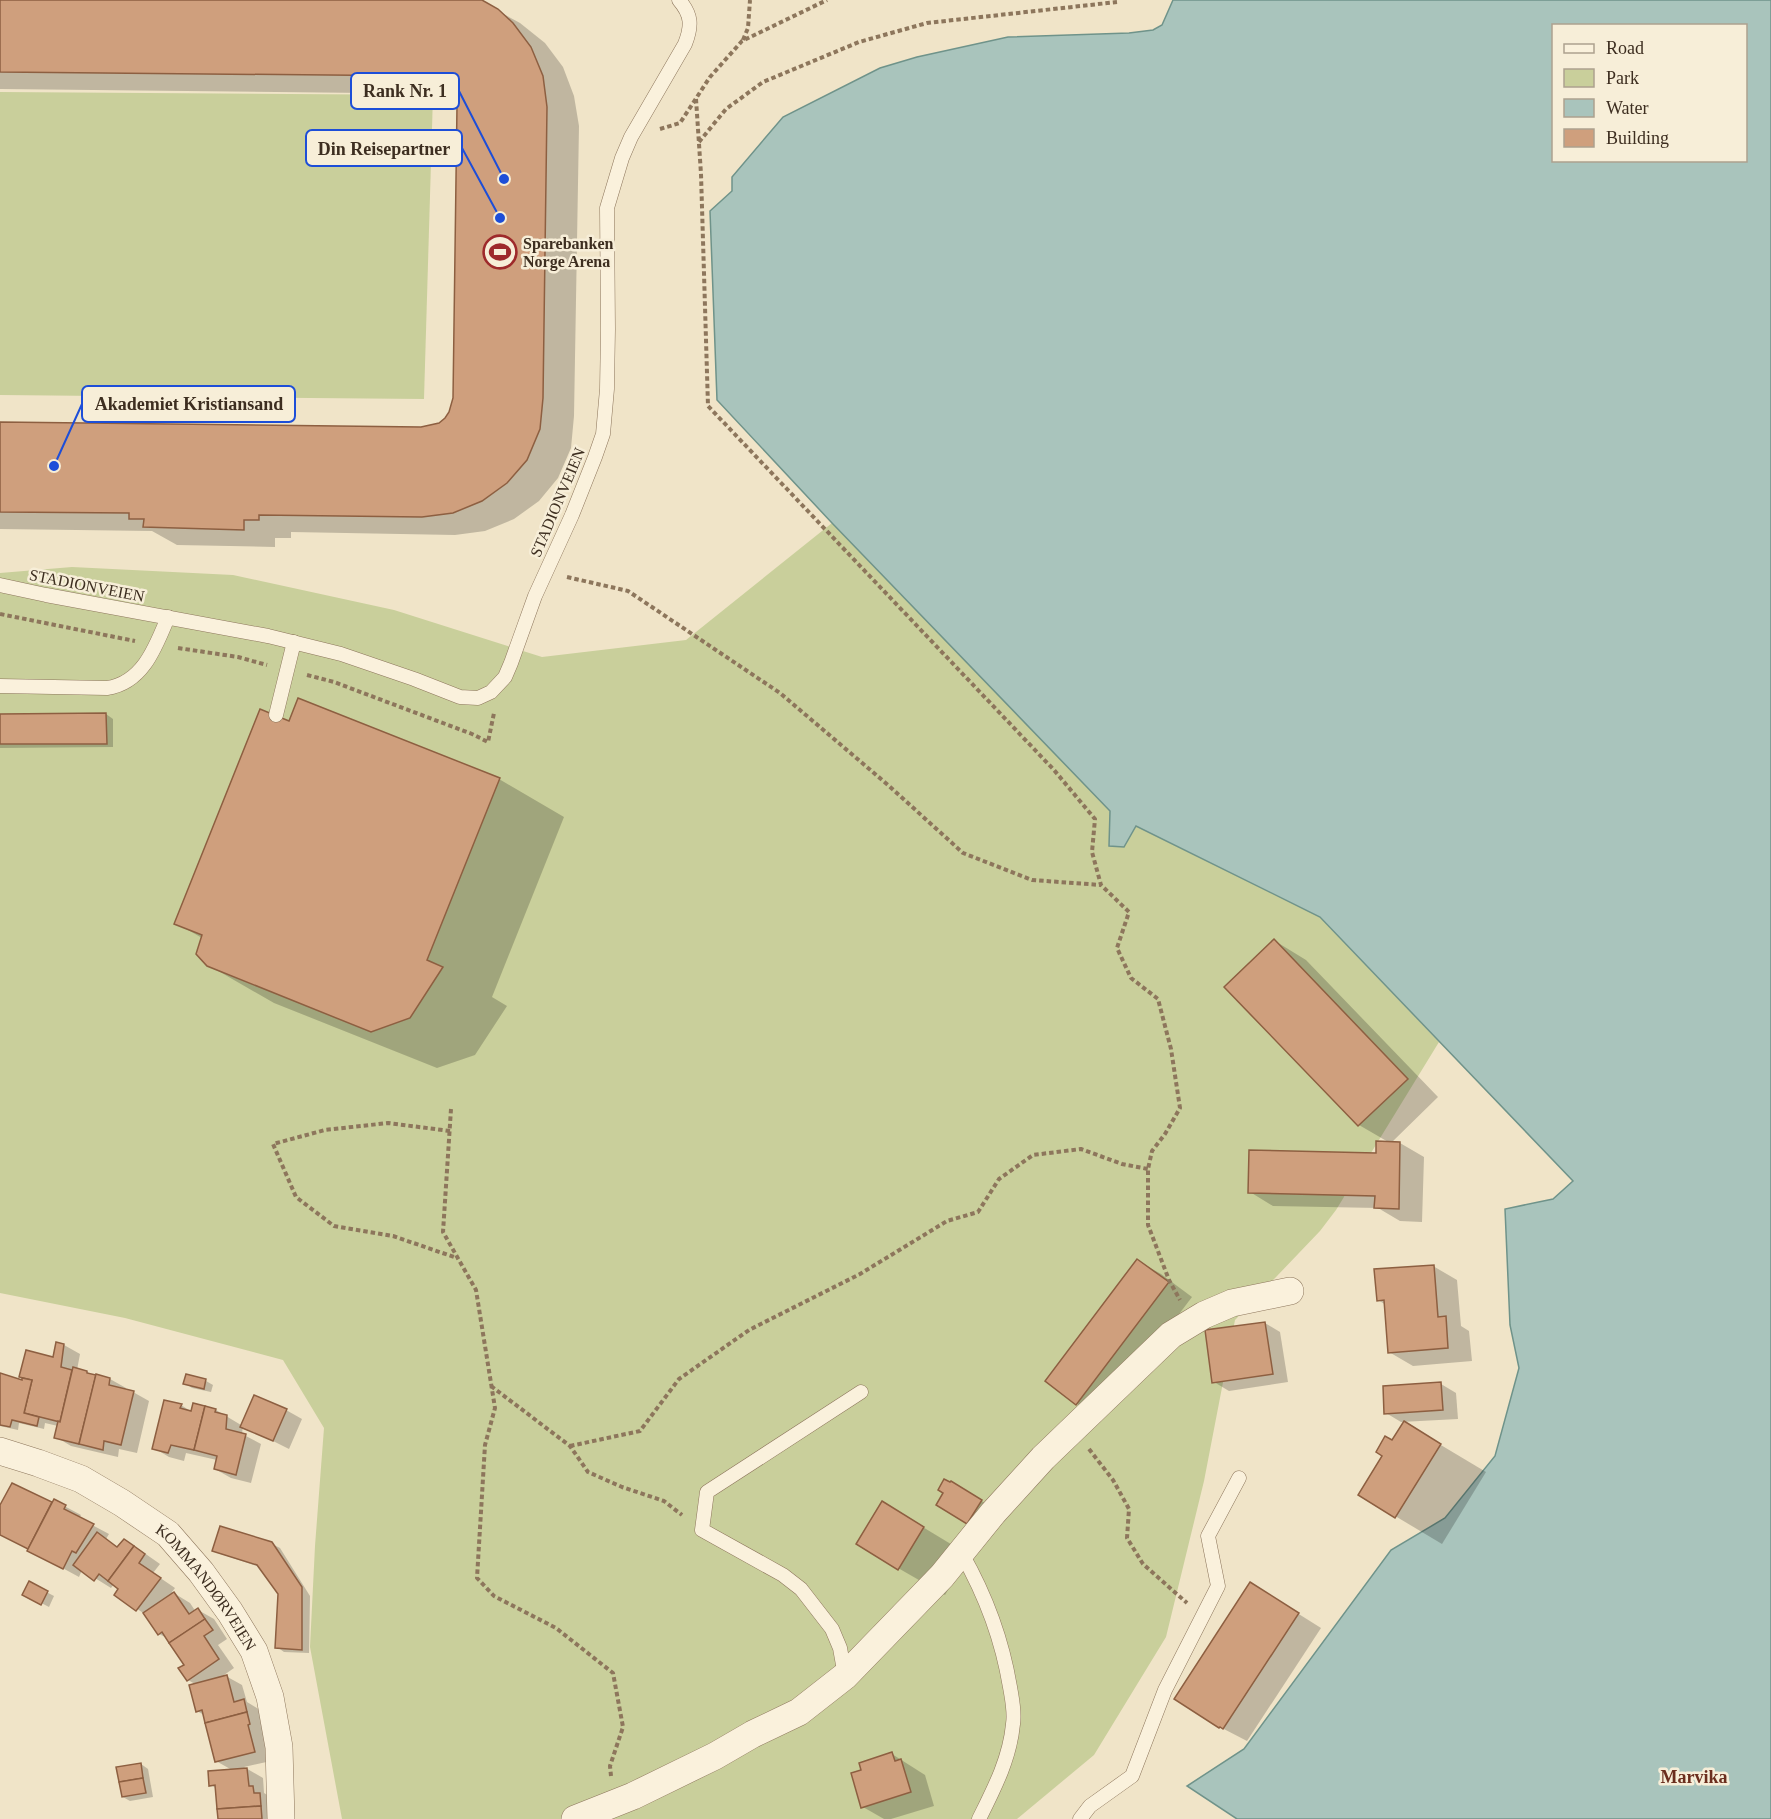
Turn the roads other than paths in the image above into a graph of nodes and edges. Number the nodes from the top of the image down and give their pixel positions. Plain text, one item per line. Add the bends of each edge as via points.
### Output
1 (679, 0) edge
2 (0, 585) edge
3 (168, 617) junction
4 (294, 642) junction
5 (0, 686) edge
6 (276, 716) dead end
7 (1290, 1291) dead end
8 (861, 1392) dead end
9 (0, 1451) edge
10 (1239, 1478) dead end
11 (962, 1554) junction
12 (845, 1676) junction
13 (281, 1819) edge
14 (574, 1819) edge
15 (979, 1819) edge
16 (1080, 1819) edge

1 - 4 lane, STADIONVEIEN via 689,15 689,33 631,137 607,208 608,377 603,434 505,677 491,692 478,698 460,698 341,654
2 - 3 lane, STADIONVEIEN
3 - 4 lane, STADIONVEIEN
3 - 5 lane via 157,645 126,683 107,688
4 - 6 lane
7 - 11 street via 1232,1303 1171,1335 1043,1458
8 - 12 lane via 707,1492 702,1530 801,1589 832,1629
9 - 13 street, KOMMANDØRVEIEN via 81,1479 122,1503 168,1534 201,1572 254,1651 270,1697 279,1747
10 - 16 lane via 1208,1536 1218,1587 1165,1690 1132,1776 1089,1806
11 - 12 street
11 - 15 lane via 980,1586 999,1640 1014,1722 998,1780
12 - 14 street via 800,1712 633,1796

